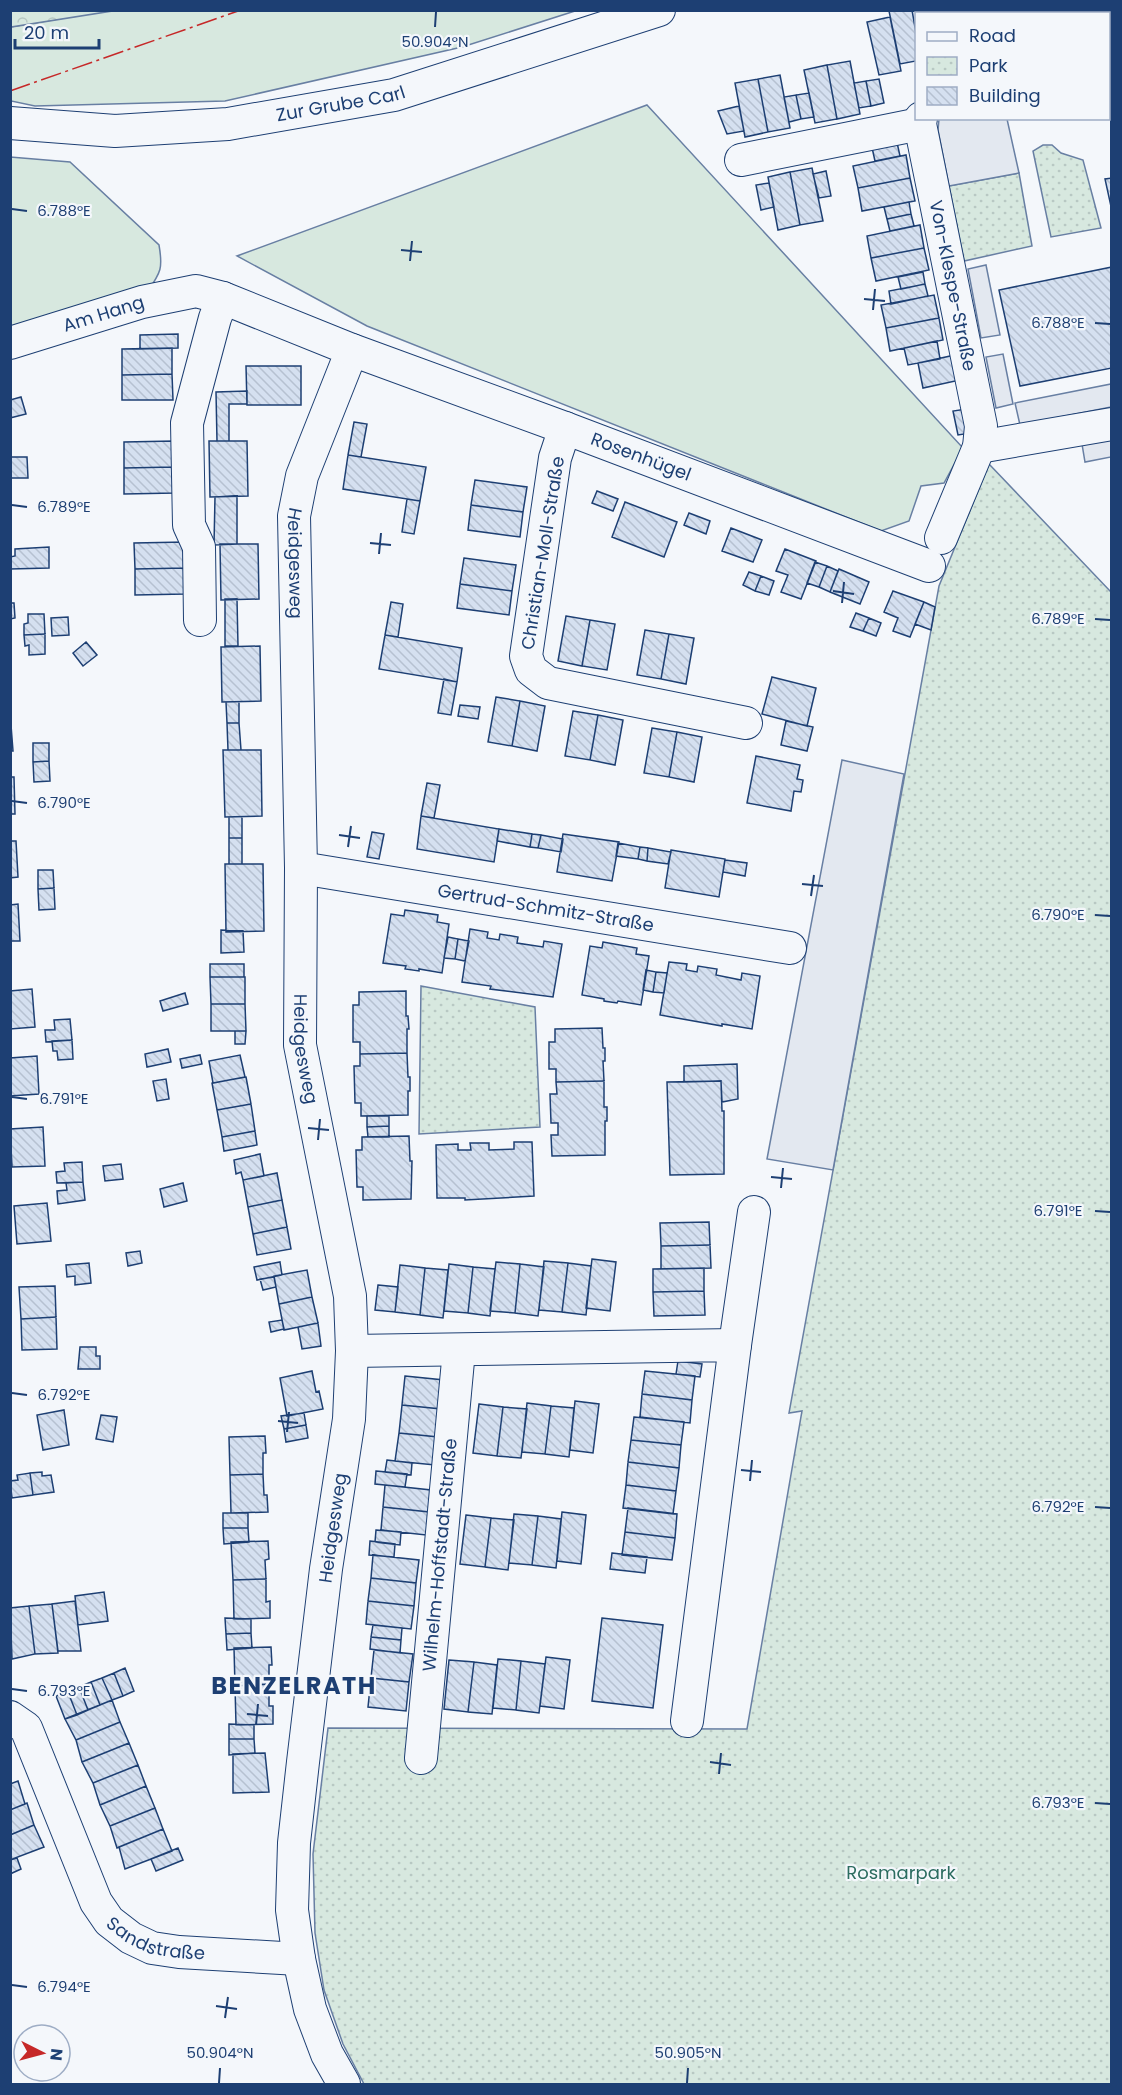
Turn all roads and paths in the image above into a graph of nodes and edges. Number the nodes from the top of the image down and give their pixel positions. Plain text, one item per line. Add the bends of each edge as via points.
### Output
1 (659, 10) edge
2 (921, 121) edge
3 (10, 123) edge
4 (741, 160) dead end
5 (209, 294) junction
6 (10, 343) edge
7 (352, 350) junction
8 (1112, 424) edge
9 (565, 428) junction
10 (979, 447) junction
11 (935, 552) joint
12 (200, 620) dead end
13 (746, 723) dead end
14 (301, 868) junction
15 (790, 948) dead end
16 (754, 1212) dead end
17 (735, 1345) junction
18 (459, 1350) junction
19 (352, 1351) junction
20 (10, 1717) edge
21 (687, 1721) dead end
22 (421, 1758) dead end
23 (299, 1959) junction
24 (344, 2085) edge

1 - 3 street, Zur Grube Carl via 394,95 228,124 115,131
2 - 4 street, Von-Klespe-Straße
2 - 10 street, Von-Klespe-Straße via 981,426
5 - 6 street, Am Hang via 142,302
5 - 7 street
5 - 12 street via 215,318 187,423 189,525 199,547
7 - 9 street, Rosenhügel
7 - 14 street, Heidgesweg via 302,476 294,516
8 - 10 street
9 - 11 street, Rosenhügel
9 - 13 street, Christian-Moll-Straße via 555,458 526,656 531,670 548,683
10 - 11 street, Von-Klespe-Straße
14 - 15 street, Gertrud-Schmitz-Straße
14 - 19 street, Heidgesweg via 300,1045 350,1296
16 - 17 street
17 - 18 street
17 - 21 street
18 - 19 street
18 - 22 street, Wilhelm-Hoffstadt-Straße
19 - 23 street, Heidgesweg via 349,1419 326,1569 294,1843 292,1910
20 - 23 street, Sandstraße via 26,1728 96,1902 109,1921 152,1948
23 - 24 street via 310,2009

